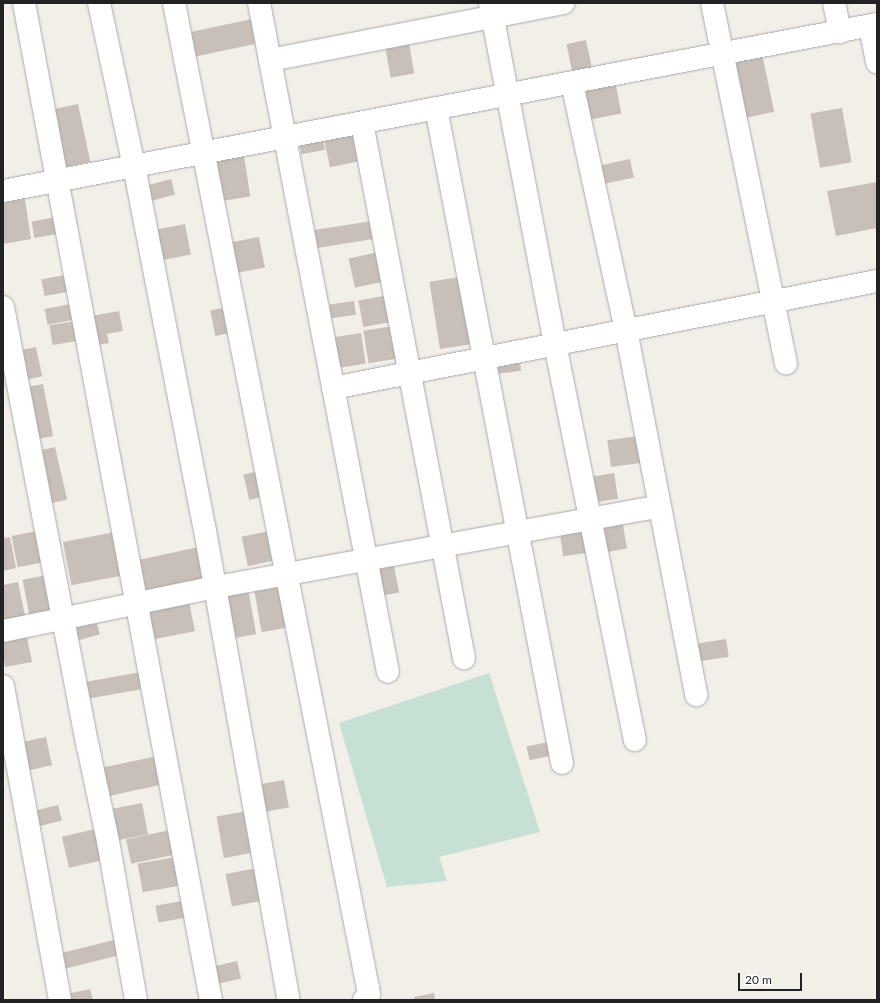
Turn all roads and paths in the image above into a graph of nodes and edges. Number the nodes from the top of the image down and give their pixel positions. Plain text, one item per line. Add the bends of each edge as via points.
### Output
1 (24, 3) edge
2 (99, 3) edge
3 (174, 3) edge
4 (259, 3) edge
5 (564, 3) edge
6 (712, 3) edge
7 (834, 3) edge
8 (492, 10) edge
9 (874, 25) edge
10 (840, 32) junction
11 (722, 54) junction
12 (270, 60) junction
13 (877, 62) edge
14 (572, 83) junction
15 (506, 95) junction
16 (436, 108) junction
17 (362, 122) junction
18 (285, 137) junction
19 (204, 152) junction
20 (134, 166) junction
21 (58, 180) junction
22 (3, 191) edge
23 (877, 281) edge
24 (774, 301) junction
25 (3, 307) edge
26 (626, 330) junction
27 (555, 344) junction
28 (484, 358) junction
29 (786, 363) dead end
30 (410, 373) junction
31 (333, 388) junction
32 (660, 506) junction
33 (590, 519) junction
34 (517, 533) junction
35 (443, 546) junction
36 (366, 560) junction
37 (287, 575) junction
38 (216, 587) junction
39 (137, 603) junction
40 (63, 618) junction
41 (3, 631) edge
42 (464, 658) dead end
43 (388, 672) dead end
44 (3, 686) edge
45 (696, 695) dead end
46 (635, 740) dead end
47 (562, 763) dead end
48 (60, 1000) edge
49 (136, 1000) edge
50 (212, 1000) edge
51 (289, 1000) edge
52 (364, 1000) edge

1 - 21 street
2 - 20 street
3 - 19 street
4 - 12 street
5 - 8 street
6 - 11 street
7 - 10 street
8 - 12 street
8 - 15 street
9 - 10 street
9 - 13 street
10 - 11 street
11 - 14 street
11 - 24 street
12 - 18 street
14 - 15 street
14 - 26 street
15 - 16 street
15 - 27 street
16 - 17 street
16 - 28 street
17 - 18 street
17 - 30 street
18 - 19 street
18 - 31 street
19 - 20 street
19 - 37 street
20 - 21 street
20 - 38 street
21 - 22 street
21 - 39 street
23 - 24 street
24 - 26 street
24 - 29 street
25 - 40 street
26 - 27 street
26 - 32 street
27 - 28 street
27 - 33 street
28 - 30 street
28 - 34 street
30 - 31 street
30 - 35 street
31 - 36 street
32 - 33 street
32 - 45 street
33 - 34 street
33 - 46 street
34 - 35 street
34 - 47 street
35 - 36 street
35 - 42 street
36 - 37 street
36 - 43 street
37 - 38 street
37 - 52 street via 368,988 369,994
38 - 39 street
38 - 51 street
39 - 40 street
39 - 50 street
40 - 41 street
40 - 49 street via 108,841
44 - 48 street

